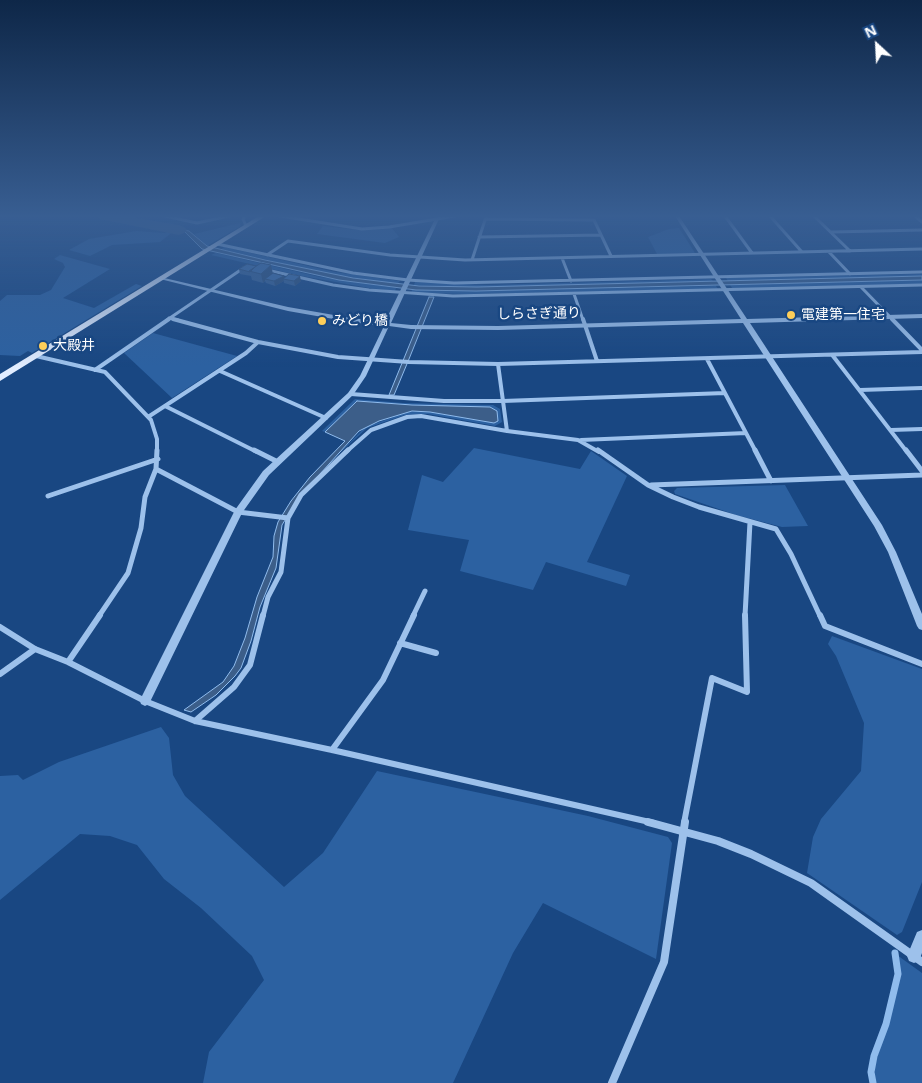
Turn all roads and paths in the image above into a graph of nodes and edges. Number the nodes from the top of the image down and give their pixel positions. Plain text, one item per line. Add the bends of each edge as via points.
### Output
1 (247, 266) edge
2 (180, 267) edge
3 (315, 267) edge
4 (415, 267) edge
5 (565, 267) edge
6 (711, 267) edge
7 (843, 267) edge
8 (266, 270) edge
9 (922, 272) edge
10 (850, 274) junction
11 (717, 277) junction
12 (162, 278) junction
13 (408, 281) junction
14 (570, 281) junction
15 (922, 285) edge
16 (862, 287) junction
17 (211, 290) junction
18 (727, 290) junction
19 (402, 293) junction
20 (574, 294) junction
21 (922, 316) edge
22 (890, 317) junction
23 (169, 318) junction
24 (747, 321) junction
25 (388, 325) junction
26 (585, 326) junction
27 (258, 342) junction
28 (922, 351) edge
29 (36, 356) junction
30 (833, 356) junction
31 (770, 357) junction
32 (707, 358) junction
33 (372, 359) junction
34 (597, 361) junction
35 (498, 364) junction
36 (95, 370) junction
37 (220, 371) junction
38 (0, 378) edge
39 (922, 388) edge
40 (860, 390) junction
41 (351, 394) junction
42 (725, 394) junction
43 (504, 401) junction
44 (165, 406) junction
45 (148, 417) junction
46 (326, 418) junction
47 (922, 429) edge
48 (891, 430) junction
49 (507, 431) junction
50 (746, 433) junction
51 (578, 440) junction
52 (158, 459) junction
53 (278, 462) junction
54 (156, 469) junction
55 (922, 471) edge
56 (922, 475) edge
57 (849, 478) junction
58 (771, 481) junction
59 (648, 485) junction
60 (48, 496) dead end
61 (238, 512) junction
62 (288, 518) junction
63 (750, 522) junction
64 (425, 591) dead end
65 (922, 626) edge
66 (0, 628) edge
67 (400, 643) junction
68 (35, 649) junction
69 (436, 653) dead end
70 (68, 662) junction
71 (922, 664) edge
72 (0, 674) edge
73 (145, 701) junction
74 (194, 721) junction
75 (332, 750) junction
76 (683, 830) junction
77 (922, 937) edge
78 (918, 959) edge
79 (612, 1083) edge

1 - 17 street
2 - 12 main road
3 - 13 street
4 - 13 street
5 - 14 street
6 - 11 street
7 - 10 street
8 - 19 street via 334,285
9 - 10 street
10 - 11 street
11 - 14 street
11 - 18 street
12 - 17 street, しらさぎ通り
12 - 29 main road
13 - 14 street
13 - 19 street
15 - 16 street
16 - 18 street
16 - 22 street
17 - 23 street
17 - 25 street, しらさぎ通り via 288,309
18 - 20 street
18 - 24 street
19 - 20 street via 453,296
19 - 25 street
20 - 26 street
21 - 22 street, しらさぎ通り
22 - 24 street, しらさぎ通り
22 - 28 street
23 - 27 street
23 - 36 street
24 - 26 street, しらさぎ通り
24 - 31 street
25 - 26 street, しらさぎ通り via 468,328
25 - 33 street
26 - 34 street
27 - 33 street via 338,357
27 - 37 street
28 - 30 street
29 - 36 street
29 - 38 main road
30 - 31 street
30 - 40 street
31 - 32 street
31 - 57 street
32 - 34 street
32 - 42 street
33 - 35 street
33 - 41 street
34 - 35 street
35 - 43 street
36 - 45 street via 105,372
37 - 44 street
37 - 46 street
39 - 40 street
40 - 48 street
41 - 43 street via 444,401
41 - 46 street
42 - 43 street
42 - 50 street
43 - 49 street
44 - 45 street
44 - 53 street
45 - 52 street via 155,429
46 - 53 street
47 - 48 street
48 - 55 street
49 - 51 street
49 - 62 street via 421,416 388,423 371,430 324,471 301,495
50 - 51 street
50 - 58 street
51 - 59 street
52 - 54 street
52 - 60 street
53 - 61 street via 257,484
54 - 61 street
54 - 70 street via 145,497 141,528 128,573
56 - 57 street
57 - 58 street
57 - 65 street via 884,536
58 - 59 street
59 - 63 street via 700,507
61 - 62 street
61 - 73 street
62 - 74 street via 281,572 268,597 250,664 234,687
63 - 71 street via 776,529 825,626
63 - 76 street via 745,610 747,692 712,678
64 - 67 street
66 - 68 street
67 - 69 street
67 - 75 street via 383,680
68 - 70 street
68 - 72 street
70 - 73 street
73 - 74 street
74 - 75 street
75 - 76 street
76 - 78 street via 751,854 811,884
76 - 79 street via 664,962
77 - 78 street

